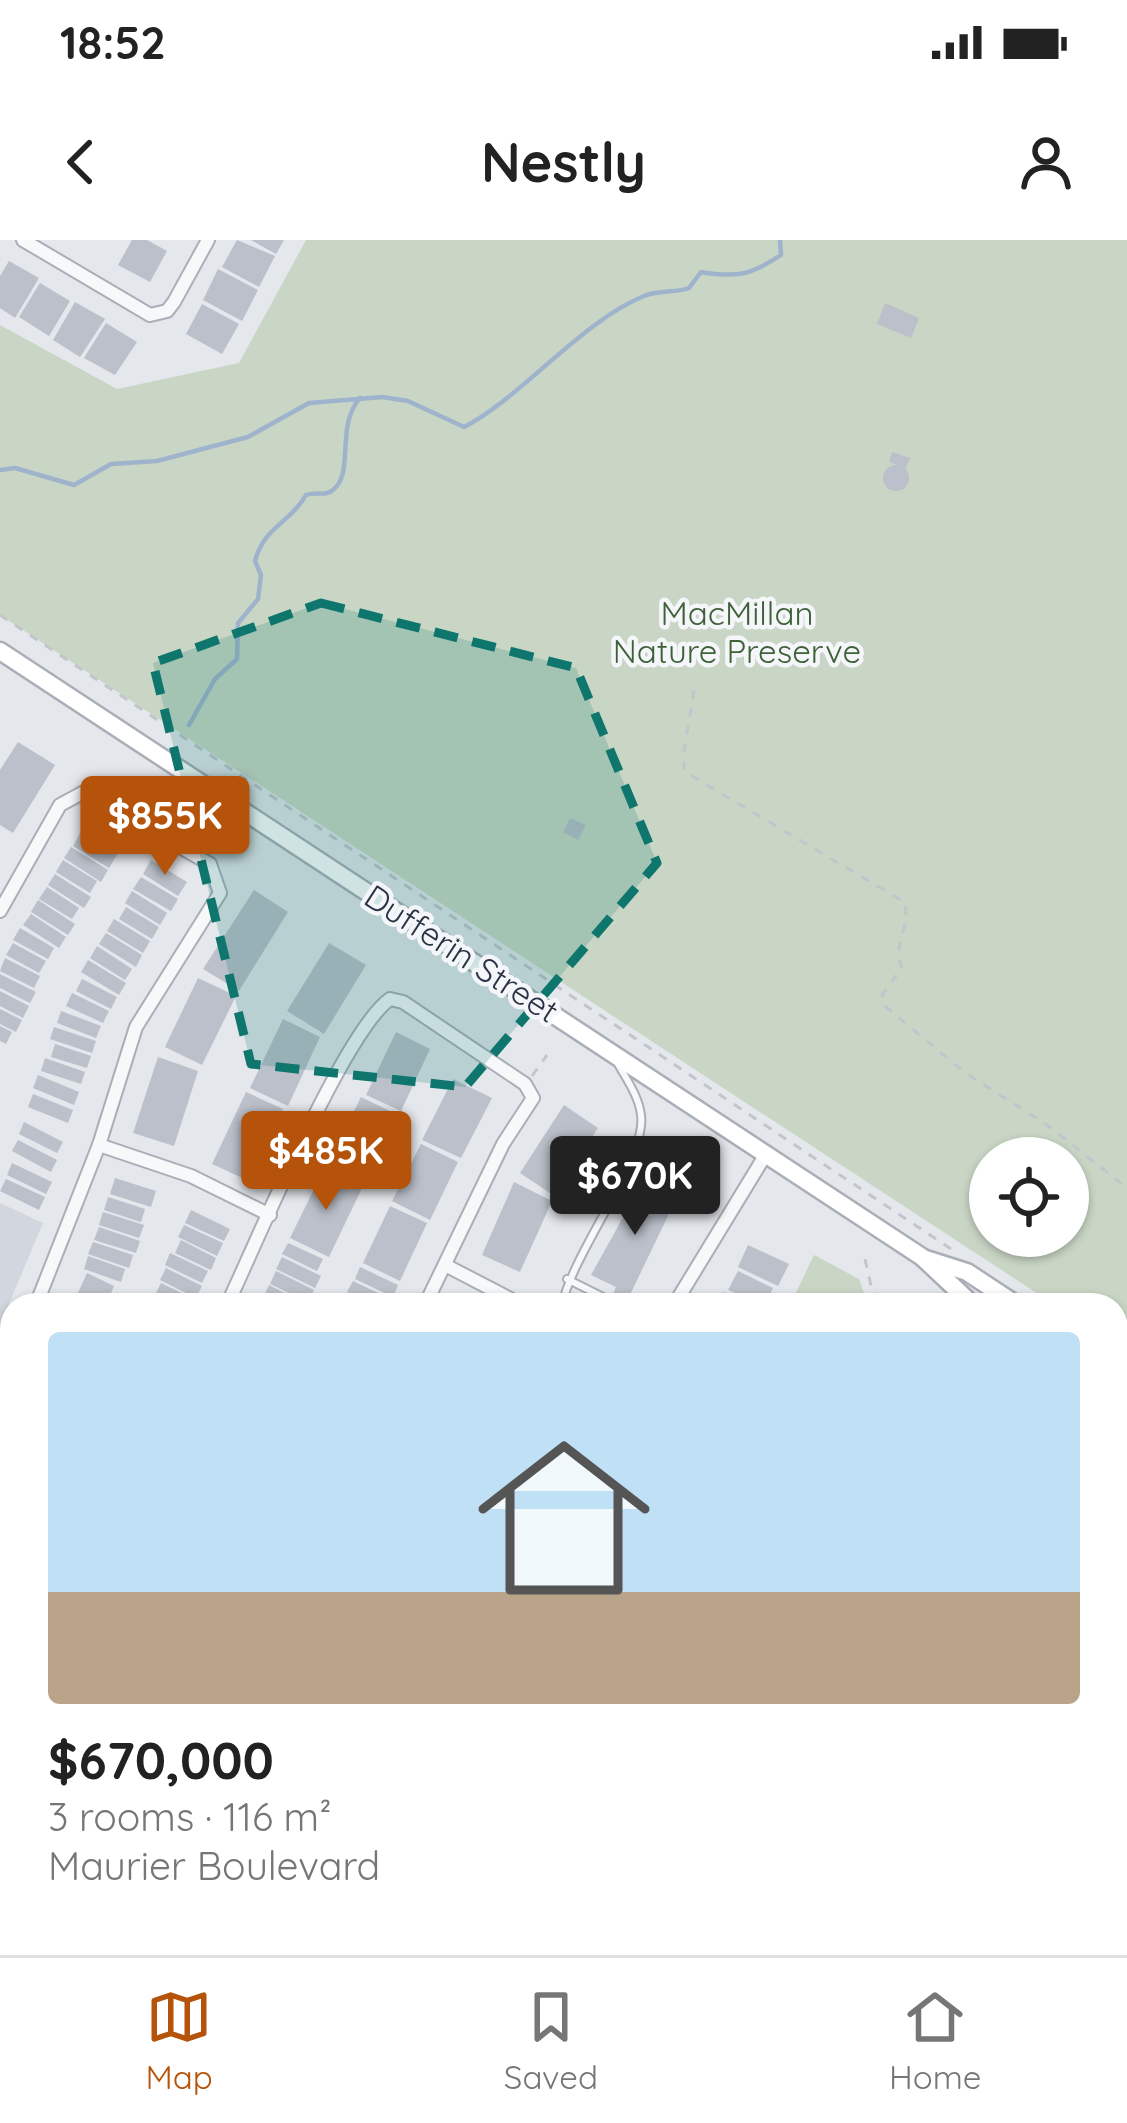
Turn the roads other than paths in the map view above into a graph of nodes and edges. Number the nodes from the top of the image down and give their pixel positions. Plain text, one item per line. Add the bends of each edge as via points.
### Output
1 (23, 240) edge
2 (208, 240) edge
3 (0, 651) edge
4 (0, 911) edge
5 (610, 1050) junction
6 (99, 1145) junction
7 (766, 1154) junction
8 (270, 1215) junction
9 (922, 1257) junction
10 (445, 1265) junction
11 (567, 1279) junction
12 (41, 1293) edge
13 (233, 1293) edge
14 (431, 1293) edge
15 (499, 1293) edge
16 (564, 1293) edge
17 (595, 1293) edge
18 (681, 1293) edge
19 (960, 1293) edge
20 (999, 1293) edge

1 - 2 street via 150,315 167,311
3 - 5 main road, Dufferin Street
4 - 6 street via 60,805 84,791 210,864 219,880 220,893 136,1027
5 - 7 main road, Dufferin Street
5 - 11 lane via 641,1115 632,1154
6 - 8 street
6 - 12 street
7 - 9 main road, Dufferin Street
7 - 18 street
8 - 10 street via 367,1023 390,999 404,1002 525,1084 533,1098
8 - 13 street
9 - 19 main road, Dufferin Street
9 - 20 main road, Dufferin Street via 967,1271
10 - 14 street
10 - 15 street
11 - 16 lane
11 - 17 lane

